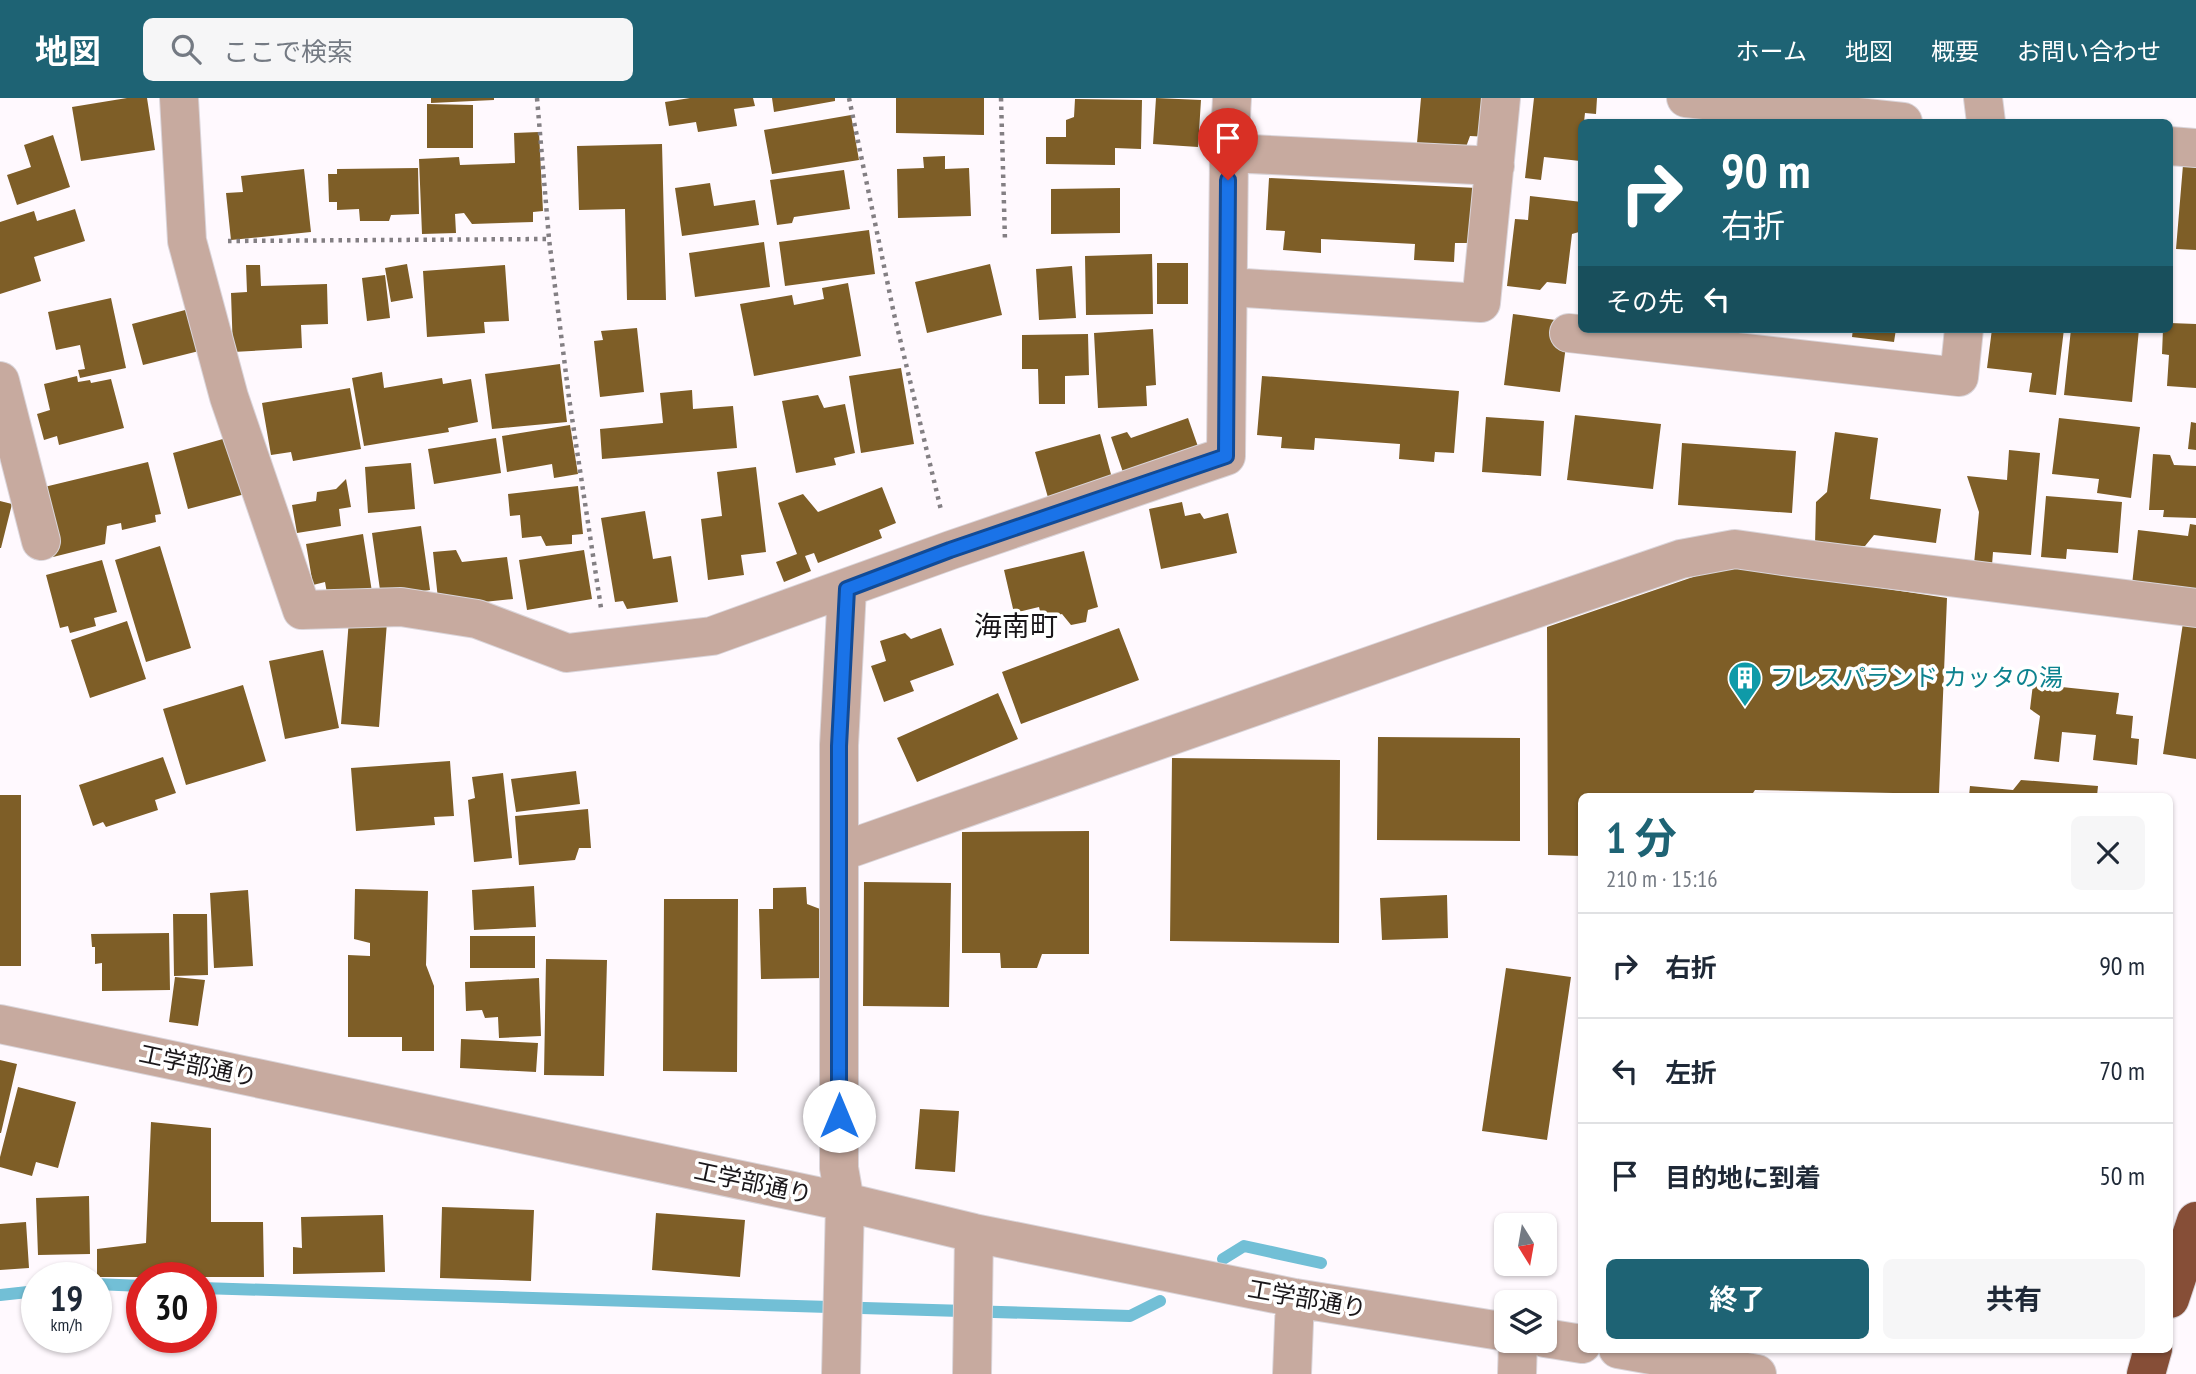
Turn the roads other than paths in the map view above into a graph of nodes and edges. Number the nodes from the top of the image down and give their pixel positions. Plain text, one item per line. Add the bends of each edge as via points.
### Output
1 (179, 98) edge
2 (1232, 98) edge
3 (1501, 98) edge
4 (1686, 98) edge
5 (1983, 98) edge
6 (1876, 119) edge
7 (1986, 119) edge
8 (2173, 146) edge
9 (2196, 148) edge
10 (1228, 153) junction
11 (1495, 166) junction
12 (1228, 287) junction
13 (1569, 333) dead end
14 (1964, 333) edge
15 (0, 381) edge
16 (41, 541) dead end
17 (847, 589) junction
18 (2196, 608) edge
19 (840, 852) junction
20 (0, 1024) edge
21 (845, 1202) junction
22 (2196, 1221) edge
23 (974, 1233) junction
24 (2173, 1290) edge
25 (1295, 1298) junction
26 (1494, 1330) edge
27 (1557, 1340) edge
28 (1578, 1343) edge
29 (1518, 1353) edge
30 (1640, 1353) edge
31 (2153, 1353) edge
32 (841, 1374) edge
33 (972, 1374) edge
34 (1292, 1374) edge
35 (1517, 1374) edge
36 (1757, 1374) edge
37 (2146, 1374) edge

1 - 17 street via 187,242 229,397 302,610 401,607 477,619 567,653 712,636
2 - 10 street
3 - 11 street
4 - 6 street
5 - 7 street
8 - 9 street
10 - 11 street
10 - 12 street
11 - 12 street via 1481,303
12 - 17 street via 1226,456
13 - 14 street via 1959,377
15 - 16 street
17 - 19 street via 839,746
18 - 19 street via 1735,549 1681,559 1435,642
19 - 21 street via 839,1168
20 - 21 street, 工学部通り
21 - 23 street, 工学部通り
21 - 32 street
22 - 24 highway
23 - 25 street, 工学部通り
23 - 33 street
25 - 26 street, 工学部通り
25 - 34 street
27 - 28 street
29 - 35 street
30 - 36 street
31 - 37 highway

